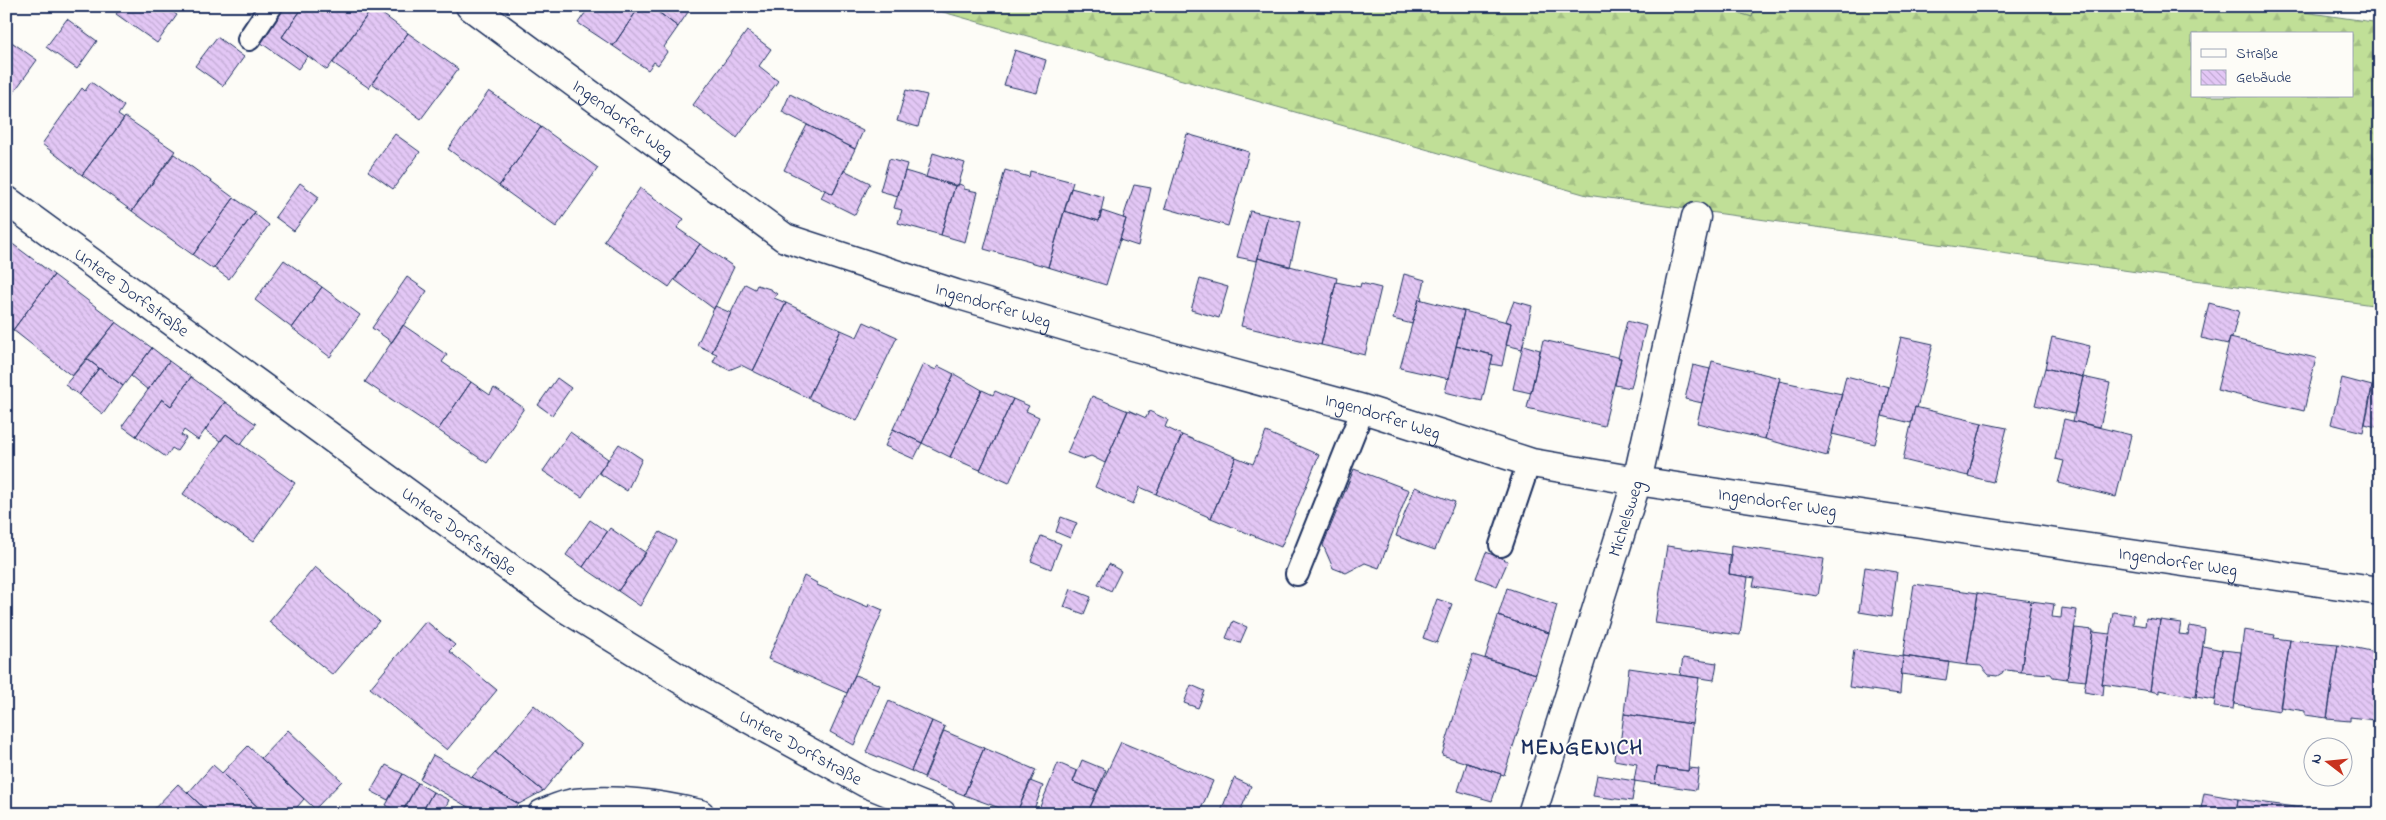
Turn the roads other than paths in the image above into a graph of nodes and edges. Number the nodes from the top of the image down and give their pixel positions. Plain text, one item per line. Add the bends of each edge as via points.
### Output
1 (271, 6) edge
2 (470, 6) edge
3 (249, 39) dead end
4 (6, 200) edge
5 (1696, 217) dead end
6 (1363, 409) junction
7 (1529, 462) junction
8 (1637, 481) junction
9 (1501, 545) dead end
10 (1297, 574) dead end
11 (2380, 591) edge
12 (542, 814) edge
13 (700, 814) edge
14 (942, 814) edge
15 (1532, 814) edge

1 - 3 lane
2 - 6 street, Ingendorfer Weg via 786,238 993,305
4 - 14 street, Untere Dorfstraße via 562,606 706,695 849,773
5 - 8 street, Michelsweg
6 - 7 street, Ingendorfer Weg
6 - 10 lane
7 - 8 street, Ingendorfer Weg
7 - 9 lane
8 - 11 street, Ingendorfer Weg
8 - 15 street, Michelsweg
12 - 13 street via 574,803 610,802 664,806

